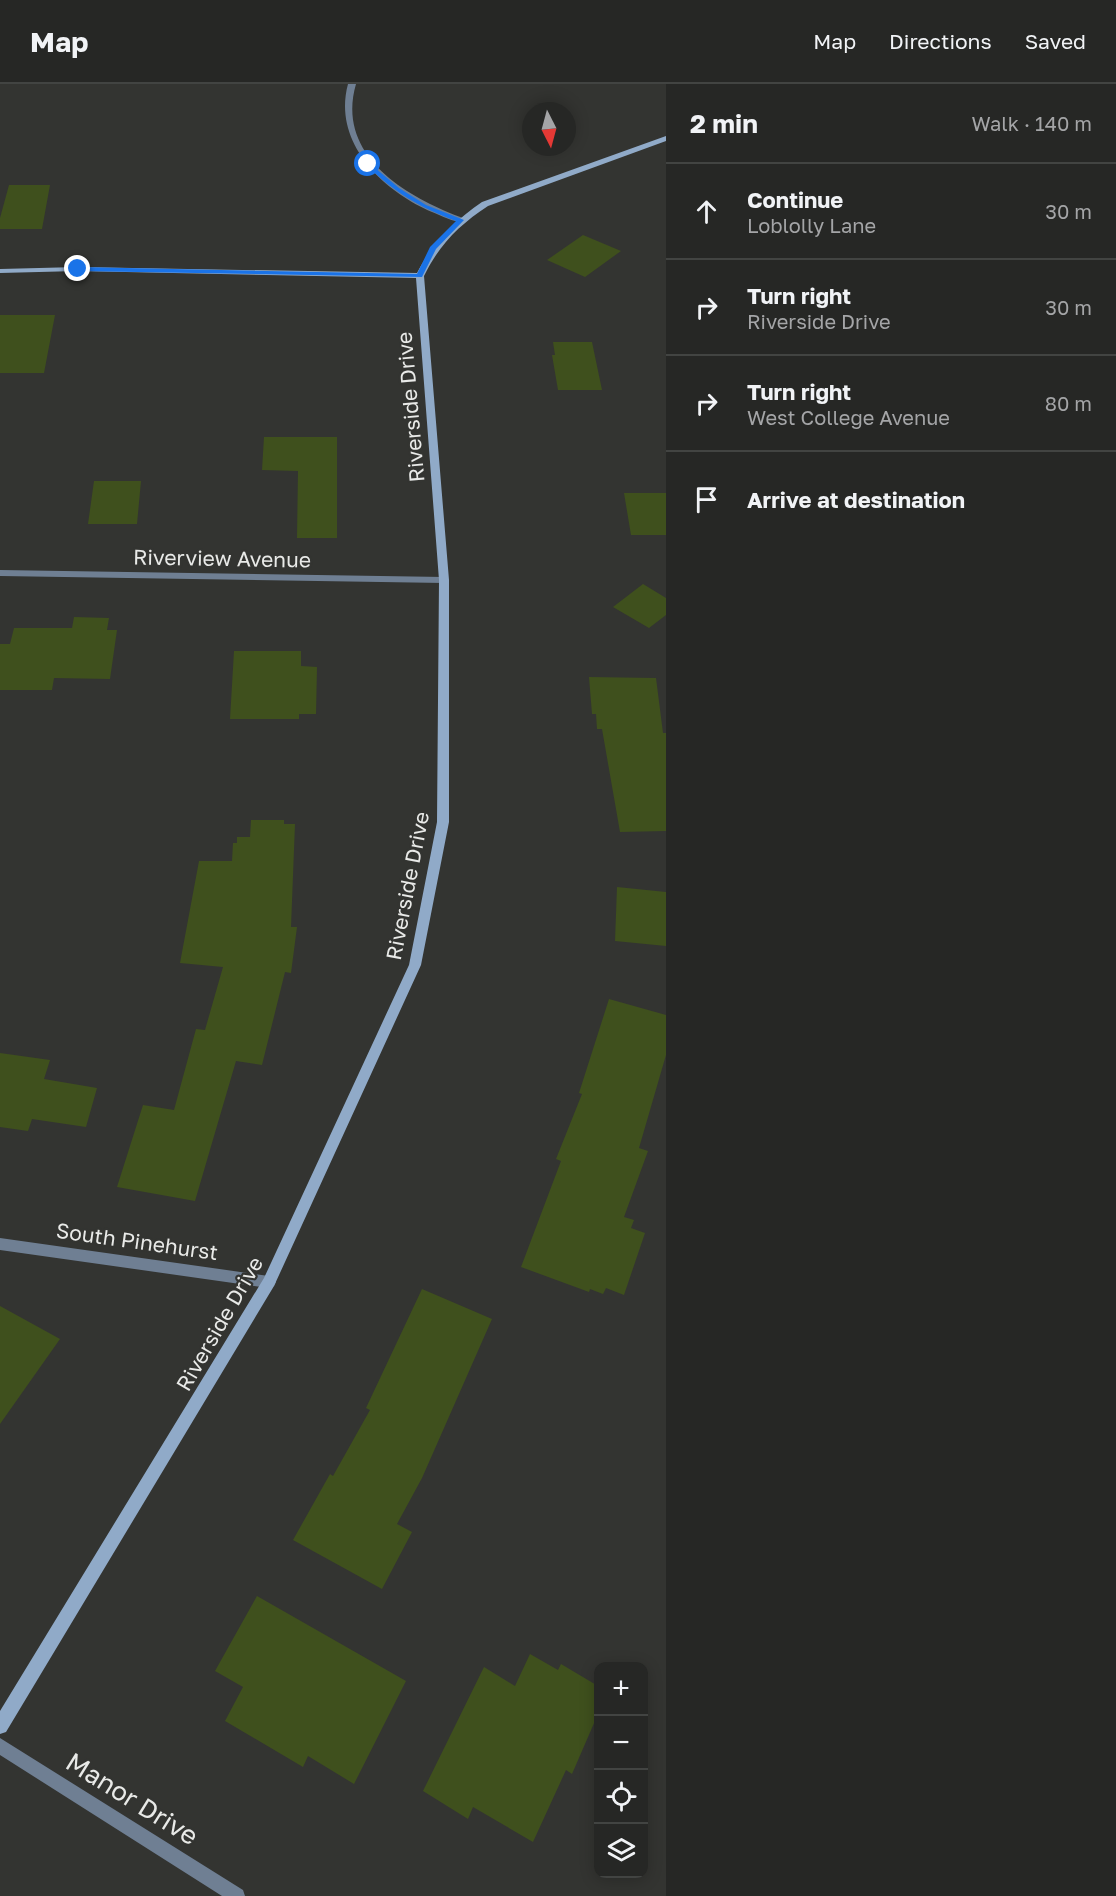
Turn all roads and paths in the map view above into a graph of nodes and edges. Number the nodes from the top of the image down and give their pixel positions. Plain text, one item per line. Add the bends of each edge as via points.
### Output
1 (352, 84) edge
2 (666, 138) edge
3 (460, 220) junction
4 (0, 271) edge
5 (420, 276) junction
6 (0, 573) edge
7 (444, 580) junction
8 (0, 1244) edge
9 (268, 1282) junction
10 (0, 1726) edge
11 (0, 1746) edge
12 (237, 1896) edge

1 - 3 street via 346,103 351,129 368,164 396,189 424,206
2 - 3 street, Riverside Drive via 517,191
3 - 5 street, Riverside Drive via 433,248
4 - 5 street
5 - 7 street, Riverside Drive
6 - 7 street, Riverview Avenue
7 - 9 street, Riverside Drive via 443,822 415,965
8 - 9 street, South Pinehurst
9 - 10 street, Riverside Drive
11 - 12 street, Manor Drive

